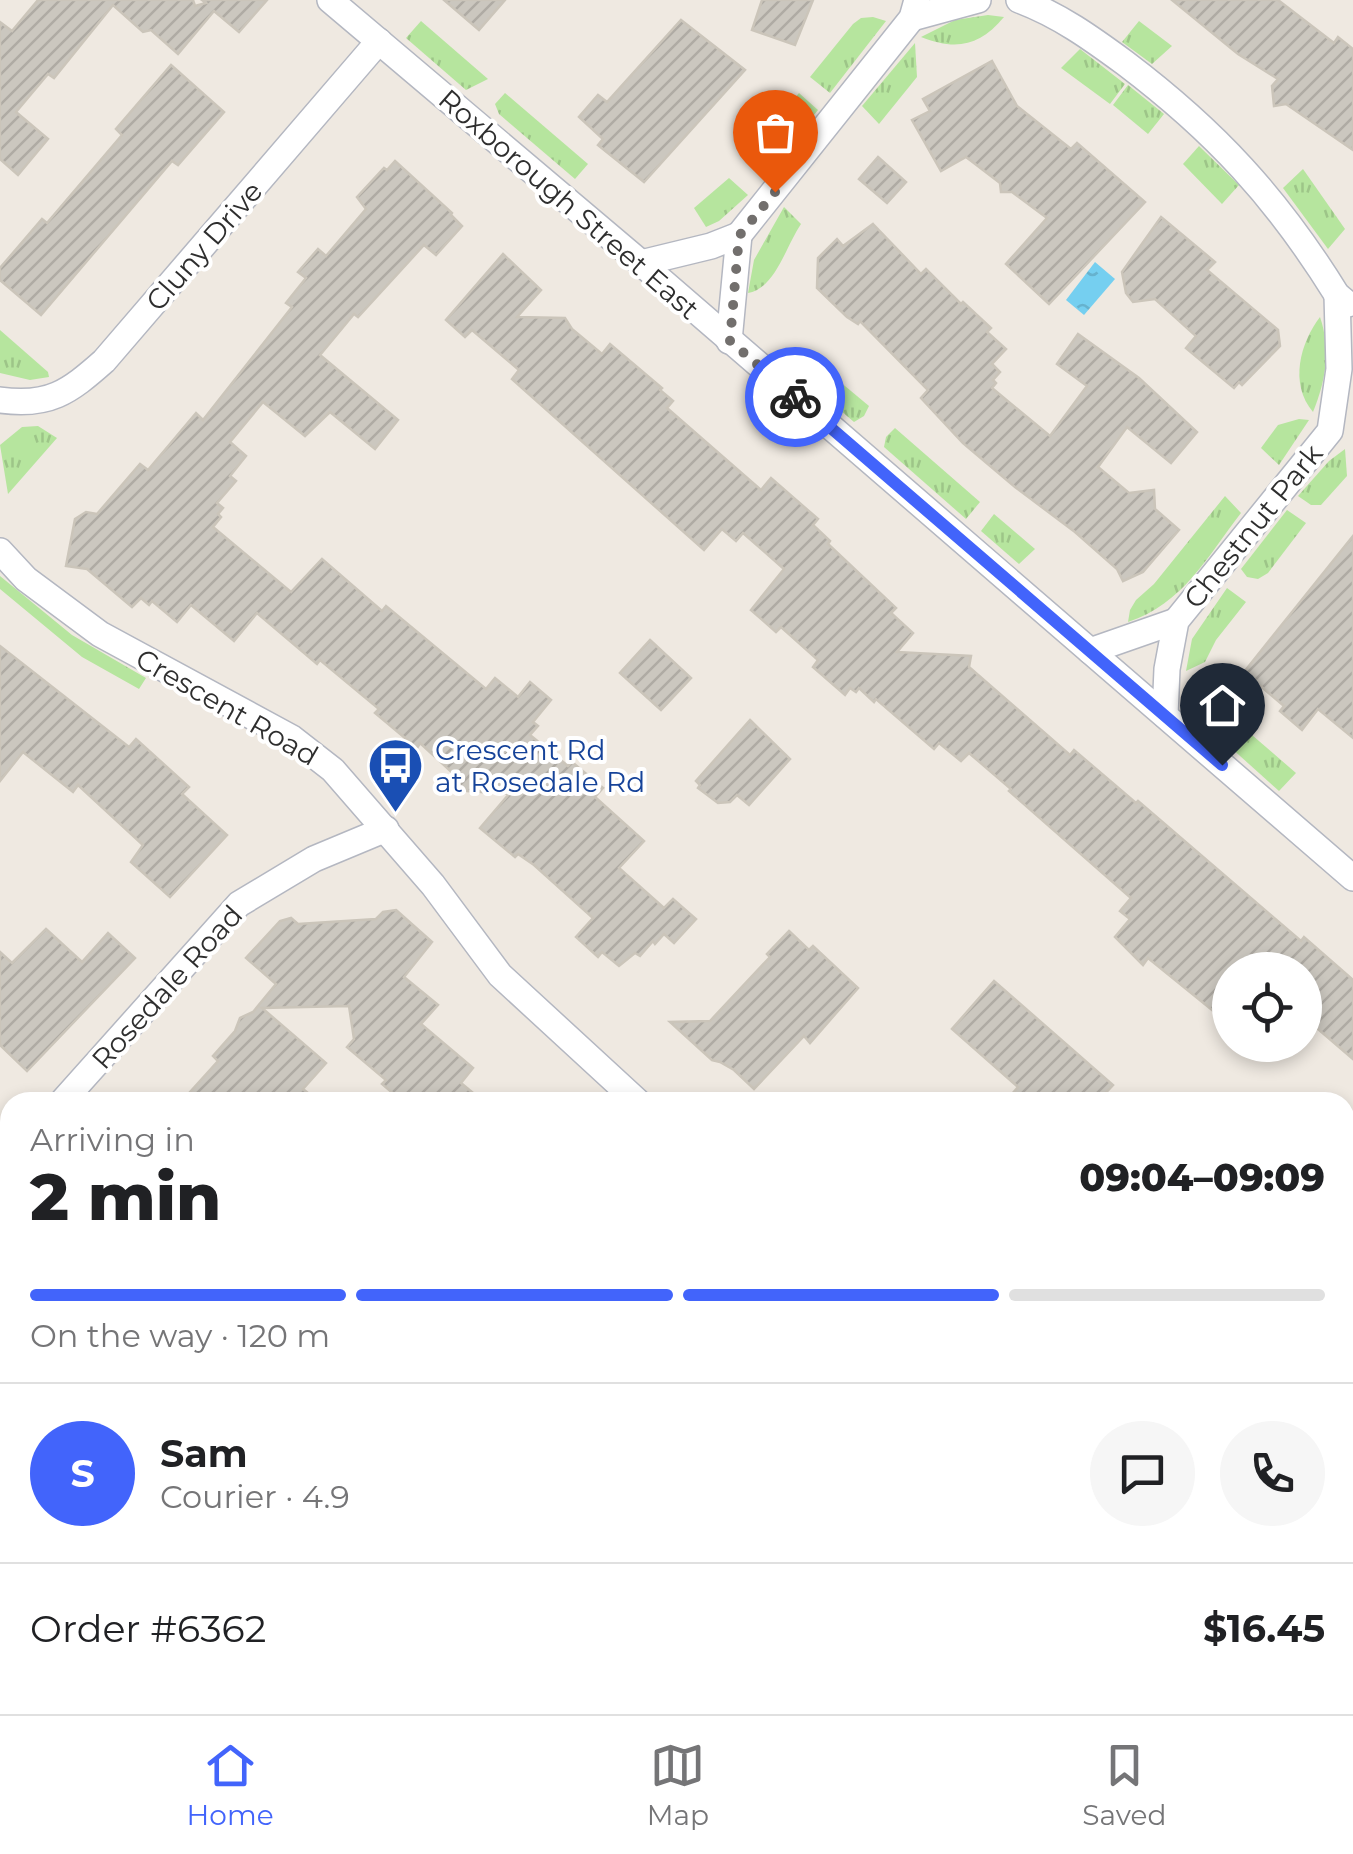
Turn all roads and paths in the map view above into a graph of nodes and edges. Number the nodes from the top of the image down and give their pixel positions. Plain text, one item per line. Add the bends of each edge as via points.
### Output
1 (978, 0) edge
2 (1019, 0) edge
3 (342, 5) edge
4 (914, 9) edge
5 (379, 41) junction
6 (739, 236) junction
7 (641, 263) junction
8 (1345, 301) edge
9 (730, 341) junction
10 (0, 400) edge
11 (1341, 427) edge
12 (0, 551) edge
13 (1176, 622) junction
14 (1090, 650) junction
15 (1164, 715) junction
16 (386, 829) junction
17 (1353, 878) edge
18 (71, 1092) edge
19 (627, 1092) edge

1 - 4 street
2 - 8 street, Chestnut Park via 1075,26 1211,134 1282,213
3 - 5 street, Roxborough Street East
4 - 6 street
5 - 7 street, Roxborough Street East
5 - 10 street, Cluny Drive via 104,361 68,392
6 - 7 street
6 - 9 street
7 - 9 street, Roxborough Street East
8 - 11 street, Chestnut Park
9 - 14 street, Roxborough Street East
11 - 13 street, Chestnut Park
12 - 16 street, Crescent Road via 100,634 316,755
13 - 14 street, Chestnut Park
13 - 15 street, Chestnut Park
14 - 15 street, Roxborough Street East
15 - 17 street, Roxborough Street East
16 - 18 street, Rosedale Road via 314,859 239,904
16 - 19 street, Crescent Road via 500,975

